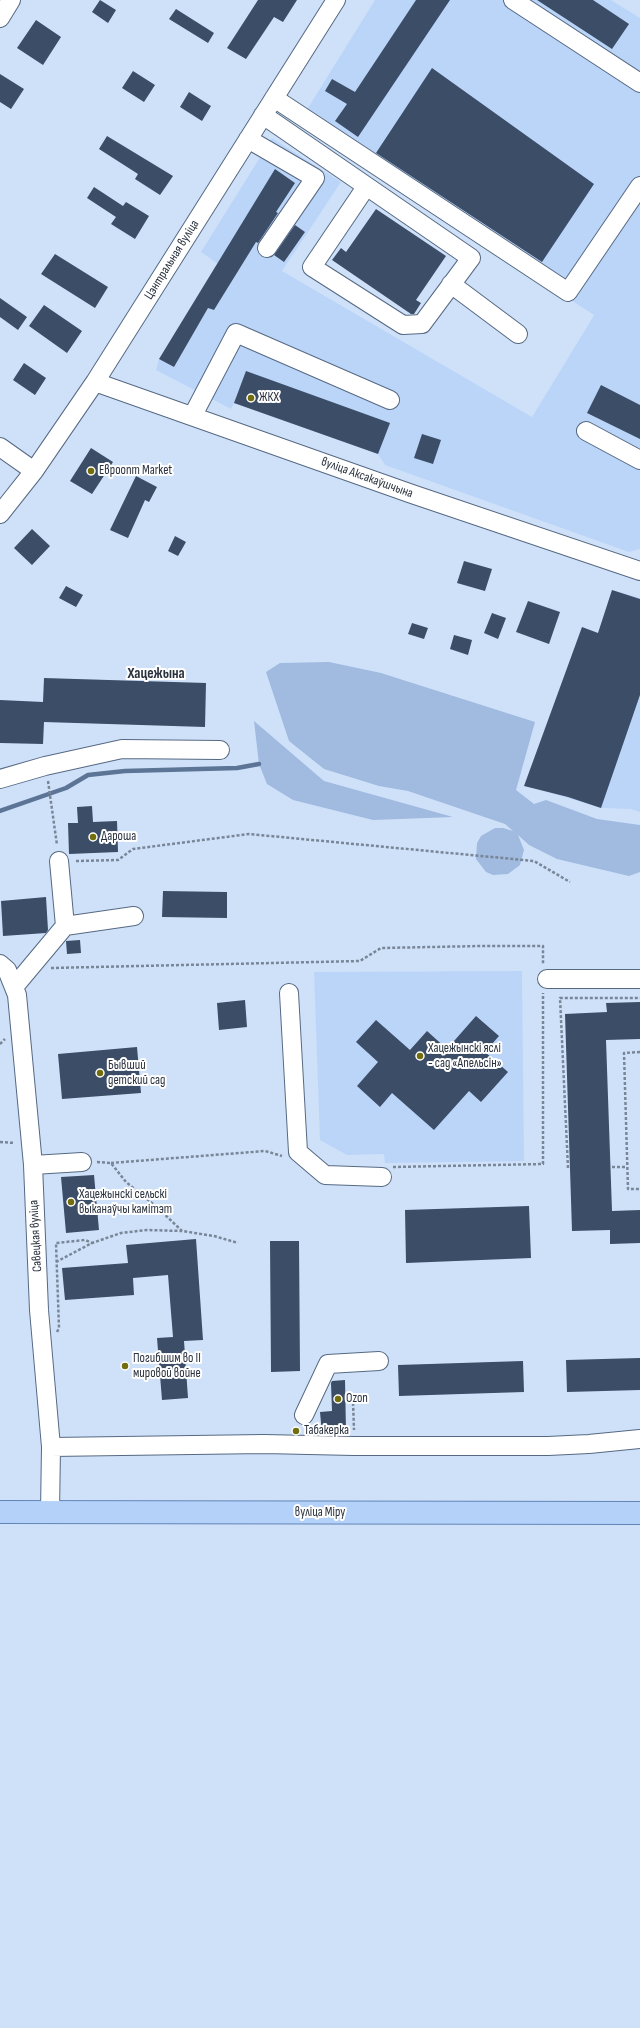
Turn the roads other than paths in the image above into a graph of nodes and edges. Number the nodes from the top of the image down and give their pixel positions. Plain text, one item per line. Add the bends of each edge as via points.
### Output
1 (11, 0) edge
2 (336, 0) edge
3 (513, 0) edge
4 (0, 18) edge
5 (640, 83) edge
6 (274, 98) junction
7 (263, 115) junction
8 (248, 139) junction
9 (366, 186) junction
10 (640, 186) edge
11 (266, 248) dead end
12 (451, 284) junction
13 (518, 334) dead end
14 (95, 382) junction
15 (390, 400) dead end
16 (193, 415) junction
17 (586, 431) dead end
18 (0, 447) edge
19 (640, 460) edge
20 (34, 471) junction
21 (0, 514) edge
22 (640, 571) edge
23 (220, 750) dead end
24 (0, 779) edge
25 (59, 862) road end
26 (134, 916) dead end
27 (65, 926) junction
28 (0, 964) edge
29 (544, 978) road end
30 (640, 979) edge
31 (14, 987) junction
32 (288, 993) dead end
33 (82, 1162) road end
34 (32, 1165) junction
35 (385, 1172) road end
36 (379, 1361) dead end
37 (304, 1415) dead end
38 (640, 1439) edge
39 (51, 1447) junction
40 (0, 1512) edge
41 (50, 1513) junction
42 (640, 1513) edge

1 - 4 street
2 - 6 street, Цэнтральная вуліца
3 - 5 street
6 - 7 street, Цэнтральная вуліца
6 - 10 street via 568,292
7 - 8 street, Цэнтральная вуліца
7 - 9 street
8 - 11 street via 315,178
8 - 14 street, Цэнтральная вуліца
9 - 12 street via 471,258
9 - 12 street via 312,267 403,325 422,324
12 - 13 street
14 - 16 street, вуліца Аксакаўшчына
14 - 20 street, Цэнтральная вуліца
15 - 16 street via 236,333
16 - 22 street, вуліца Аксакаўшчына via 412,494
17 - 19 street
18 - 20 street
20 - 21 street, Цэнтральная вуліца
23 - 24 street via 122,749
25 - 27 street
26 - 27 street
27 - 31 street
28 - 31 street, Савецкая вуліца via 6,970
29 - 30 street
31 - 34 street, Савецкая вуліца via 18,995
32 - 35 street via 298,1152 324,1176
33 - 34 street
34 - 39 street, Савецкая вуліца via 39,1310
36 - 37 street via 328,1364
38 - 39 street via 548,1446 264,1444
39 - 41 street, Савецкая вуліца
40 - 41 main road, вуліца Міру
41 - 42 main road, вуліца Міру

